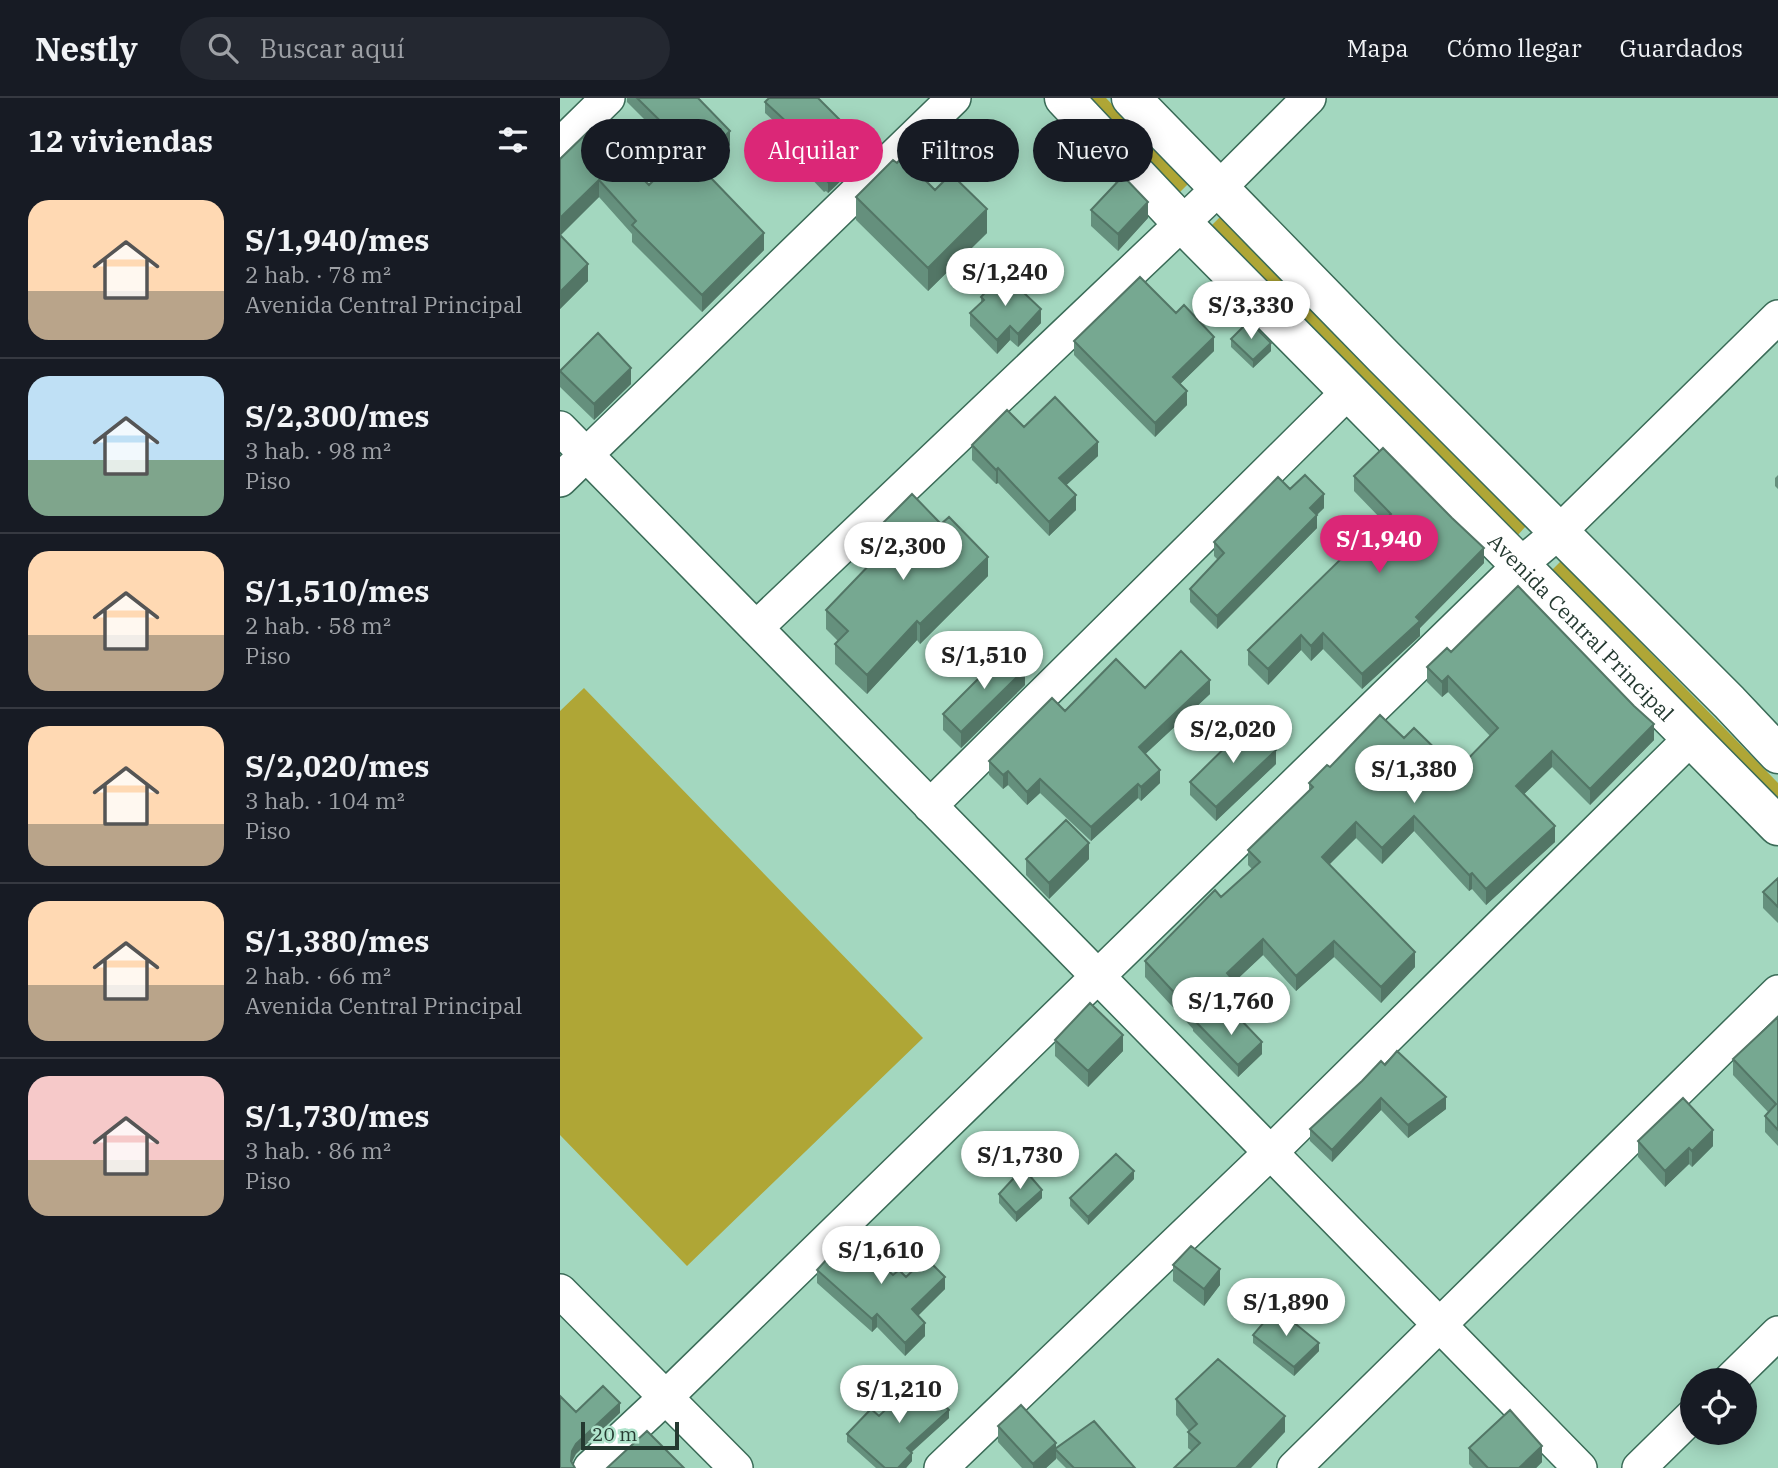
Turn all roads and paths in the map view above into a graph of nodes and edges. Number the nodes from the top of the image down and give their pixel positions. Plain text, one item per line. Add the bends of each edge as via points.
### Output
1 (608, 98) edge
2 (954, 98) edge
3 (1064, 98) edge
4 (1131, 98) edge
5 (1309, 98) edge
6 (560, 145) edge
7 (1219, 189) junction
8 (1182, 223) junction
9 (1778, 317) edge
10 (1348, 392) junction
11 (560, 428) edge
12 (586, 455) junction
13 (560, 480) edge
14 (1559, 532) junction
15 (1521, 564) junction
16 (756, 628) junction
17 (1692, 737) junction
18 (1778, 754) edge
19 (930, 806) junction
20 (1778, 826) edge
21 (1098, 977) junction
22 (1778, 992) edge
23 (1270, 1152) junction
24 (560, 1292) edge
25 (1439, 1326) junction
26 (1778, 1333) edge
27 (1742, 1368) edge
28 (667, 1396) junction
29 (1680, 1428) edge
30 (590, 1468) edge
31 (736, 1468) edge
32 (941, 1468) edge
33 (1294, 1468) edge
34 (1580, 1468) edge
35 (1639, 1468) edge

1 - 6 street
2 - 12 street
3 - 8 street, Avenida Central Principal
4 - 7 street
5 - 7 street
7 - 8 street
7 - 14 street
8 - 10 street, Avenida Central Principal
8 - 16 street
9 - 14 street
10 - 15 street, Avenida Central Principal
10 - 19 street
11 - 12 street
12 - 13 street
12 - 16 street
14 - 15 street
14 - 18 street
15 - 17 street, Avenida Central Principal
15 - 21 street
16 - 19 street
17 - 20 street, Avenida Central Principal
17 - 23 street
19 - 21 street
21 - 23 street
21 - 28 street
22 - 25 street
23 - 25 street
23 - 32 street
24 - 28 street
25 - 33 street
25 - 34 street
26 - 27 street
28 - 30 street
28 - 31 street
29 - 35 street

